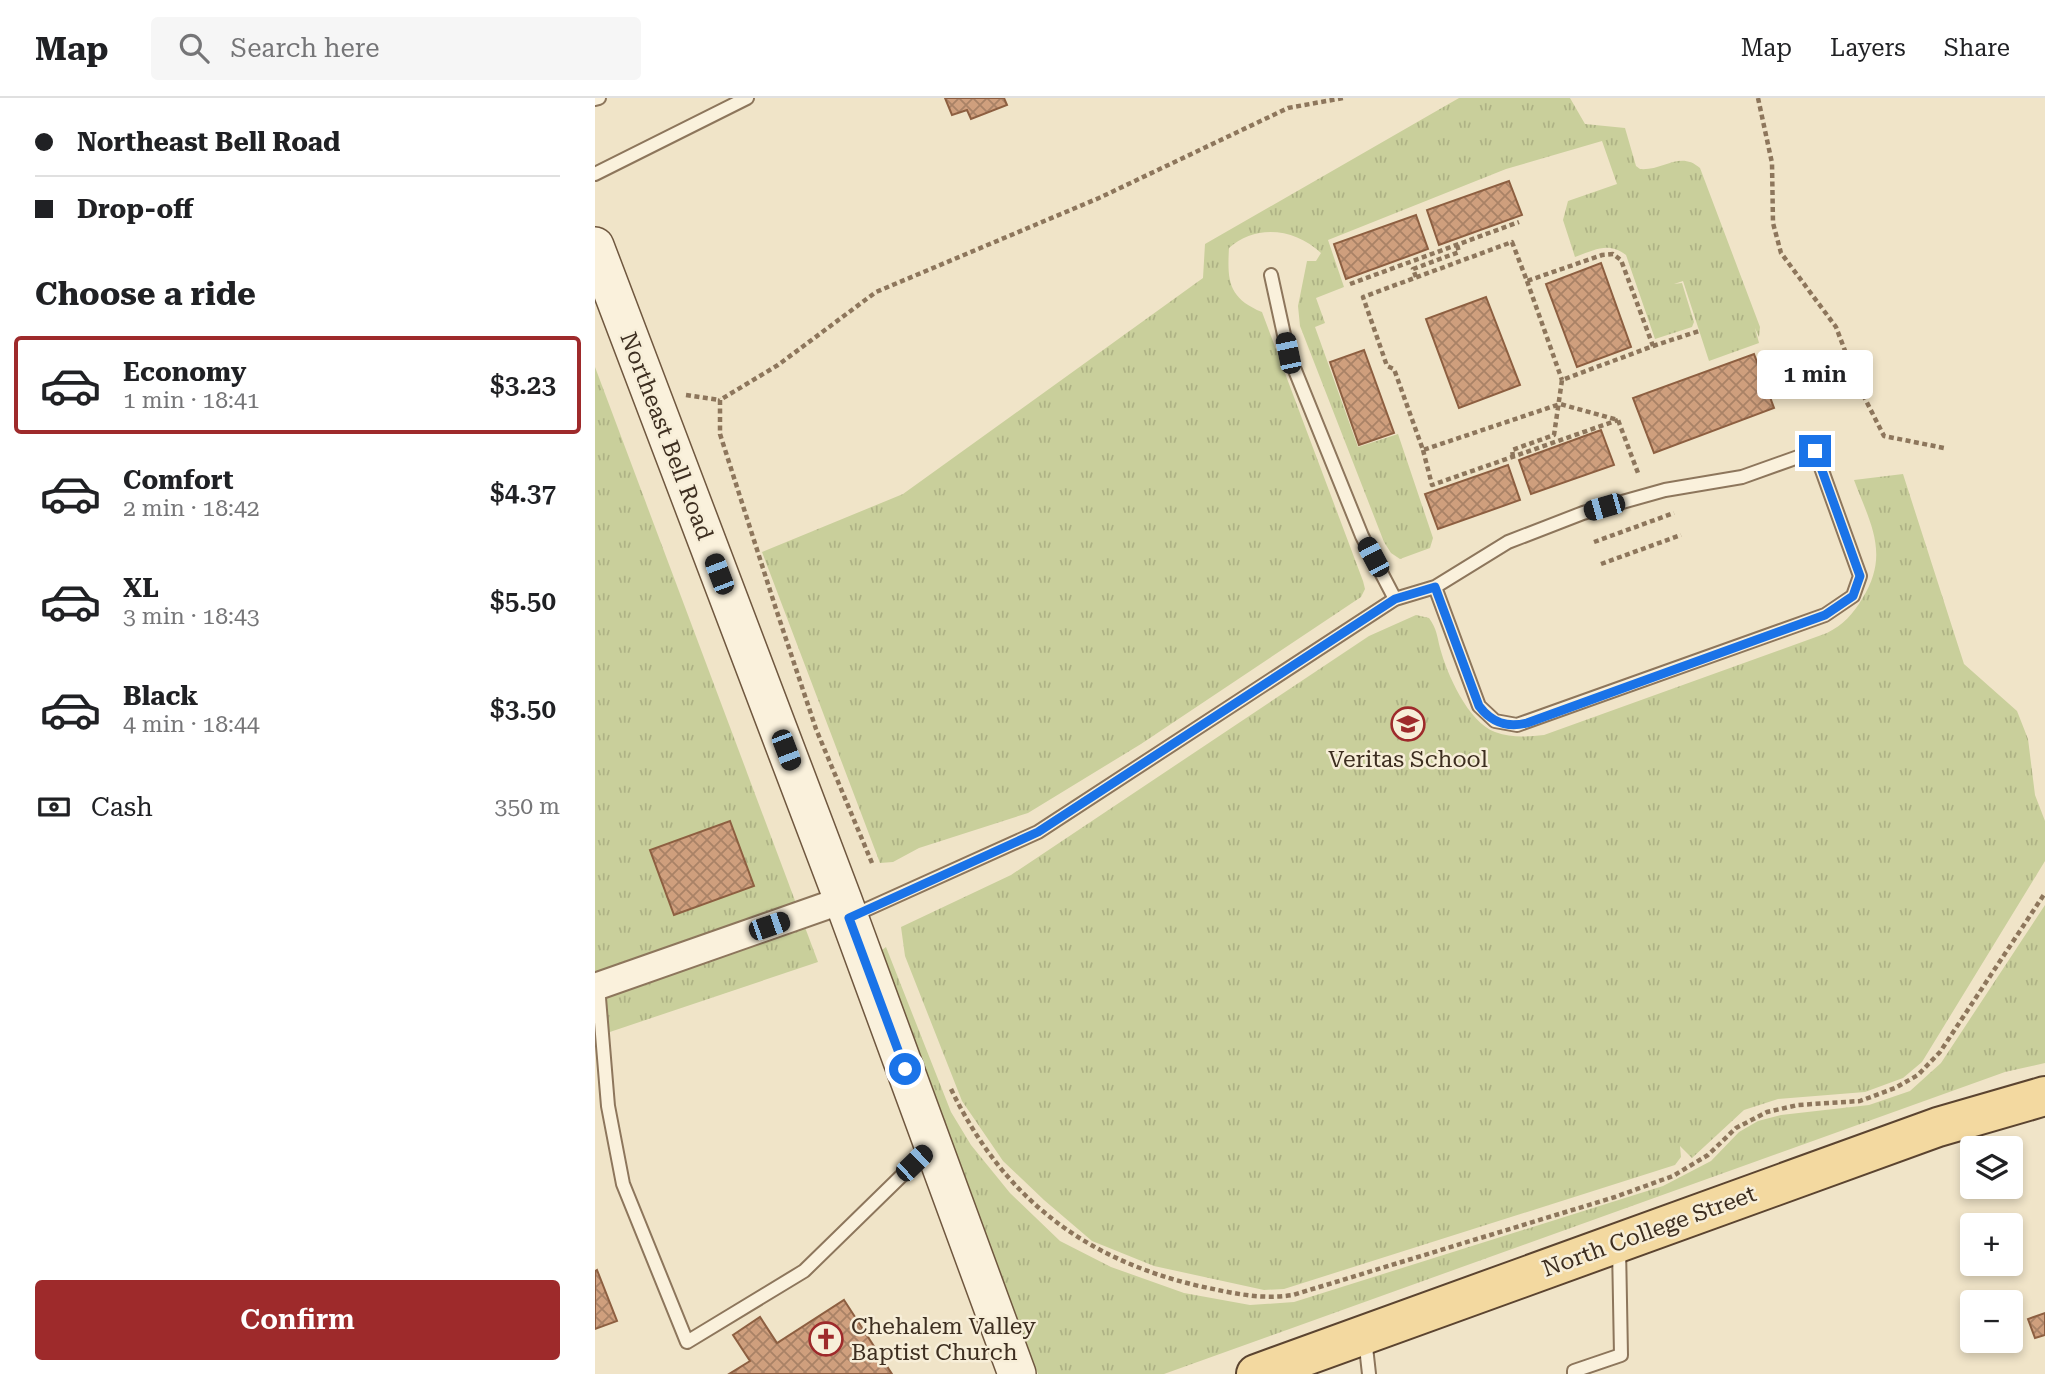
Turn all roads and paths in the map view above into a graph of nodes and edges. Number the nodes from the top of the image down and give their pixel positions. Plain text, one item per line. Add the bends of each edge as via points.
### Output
1 (747, 98) edge
2 (1343, 98) edge
3 (1758, 98) edge
4 (595, 174) edge
5 (1519, 222) dead end
6 (1457, 245) junction
7 (595, 246) edge
8 (1271, 275) dead end
9 (1416, 277) junction
10 (1527, 281) junction
11 (1350, 284) dead end
12 (1699, 331) dead end
13 (1653, 346) junction
14 (1562, 380) junction
15 (1560, 404) junction
16 (1618, 420) junction
17 (1944, 448) dead end
18 (1423, 450) junction
19 (1513, 457) junction
20 (1638, 473) dead end
21 (1674, 513) dead end
22 (1681, 535) dead end
23 (1594, 542) dead end
24 (1601, 564) dead end
25 (1435, 587) junction
26 (1395, 599) junction
27 (872, 863) dead end
28 (2045, 893) edge
29 (846, 909) junction
30 (596, 986) edge
31 (946, 1079) dead end
32 (2045, 1096) edge
33 (933, 1145) junction
34 (1619, 1242) junction
35 (1364, 1334) junction
36 (1017, 1374) edge
37 (1256, 1374) edge
38 (1369, 1374) edge
39 (1574, 1374) edge

1 - 4 lane
2 - 27 path via 1289,108 1099,198 876,292 778,365 720,400 720,434 776,609 816,729
3 - 17 path via 1772,163 1773,223 1781,253 1836,327 1884,436
5 - 6 path
6 - 9 path via 1459,252 1413,269
6 - 11 path
7 - 29 main road, Northeast Bell Road
8 - 26 lane via 1288,353 1362,536
9 - 10 path via 1511,242
9 - 18 path via 1363,297
10 - 13 path via 1613,254 1621,260
10 - 14 path
12 - 13 path
13 - 14 path
14 - 15 path
15 - 16 path
15 - 18 path
15 - 19 path via 1554,435 1511,450
16 - 19 path
16 - 20 path
18 - 19 path via 1432,485
21 - 23 path
22 - 24 path
25 - 25 lane via 1479,706 1495,721 1517,725 1825,615 1853,596 1860,576 1815,451 1742,477 1665,490 1583,513 1508,542
25 - 26 lane
26 - 29 lane via 1038,832
28 - 31 path via 1940,1052 1918,1075 1895,1088 1860,1101 1767,1112 1736,1128 1708,1155 1673,1176 1293,1295 1265,1299 1157,1276 1095,1248 1061,1226 1013,1184 980,1140
29 - 30 street
29 - 33 main road, Northeast Bell Road
30 - 33 lane via 608,1106 623,1184 687,1342 804,1271
32 - 34 main road, North College Street via 1938,1127
33 - 36 main road, Northeast Bell Road
34 - 35 main road, North College Street
34 - 39 lane via 1621,1354
35 - 37 main road, North College Street
35 - 38 lane

